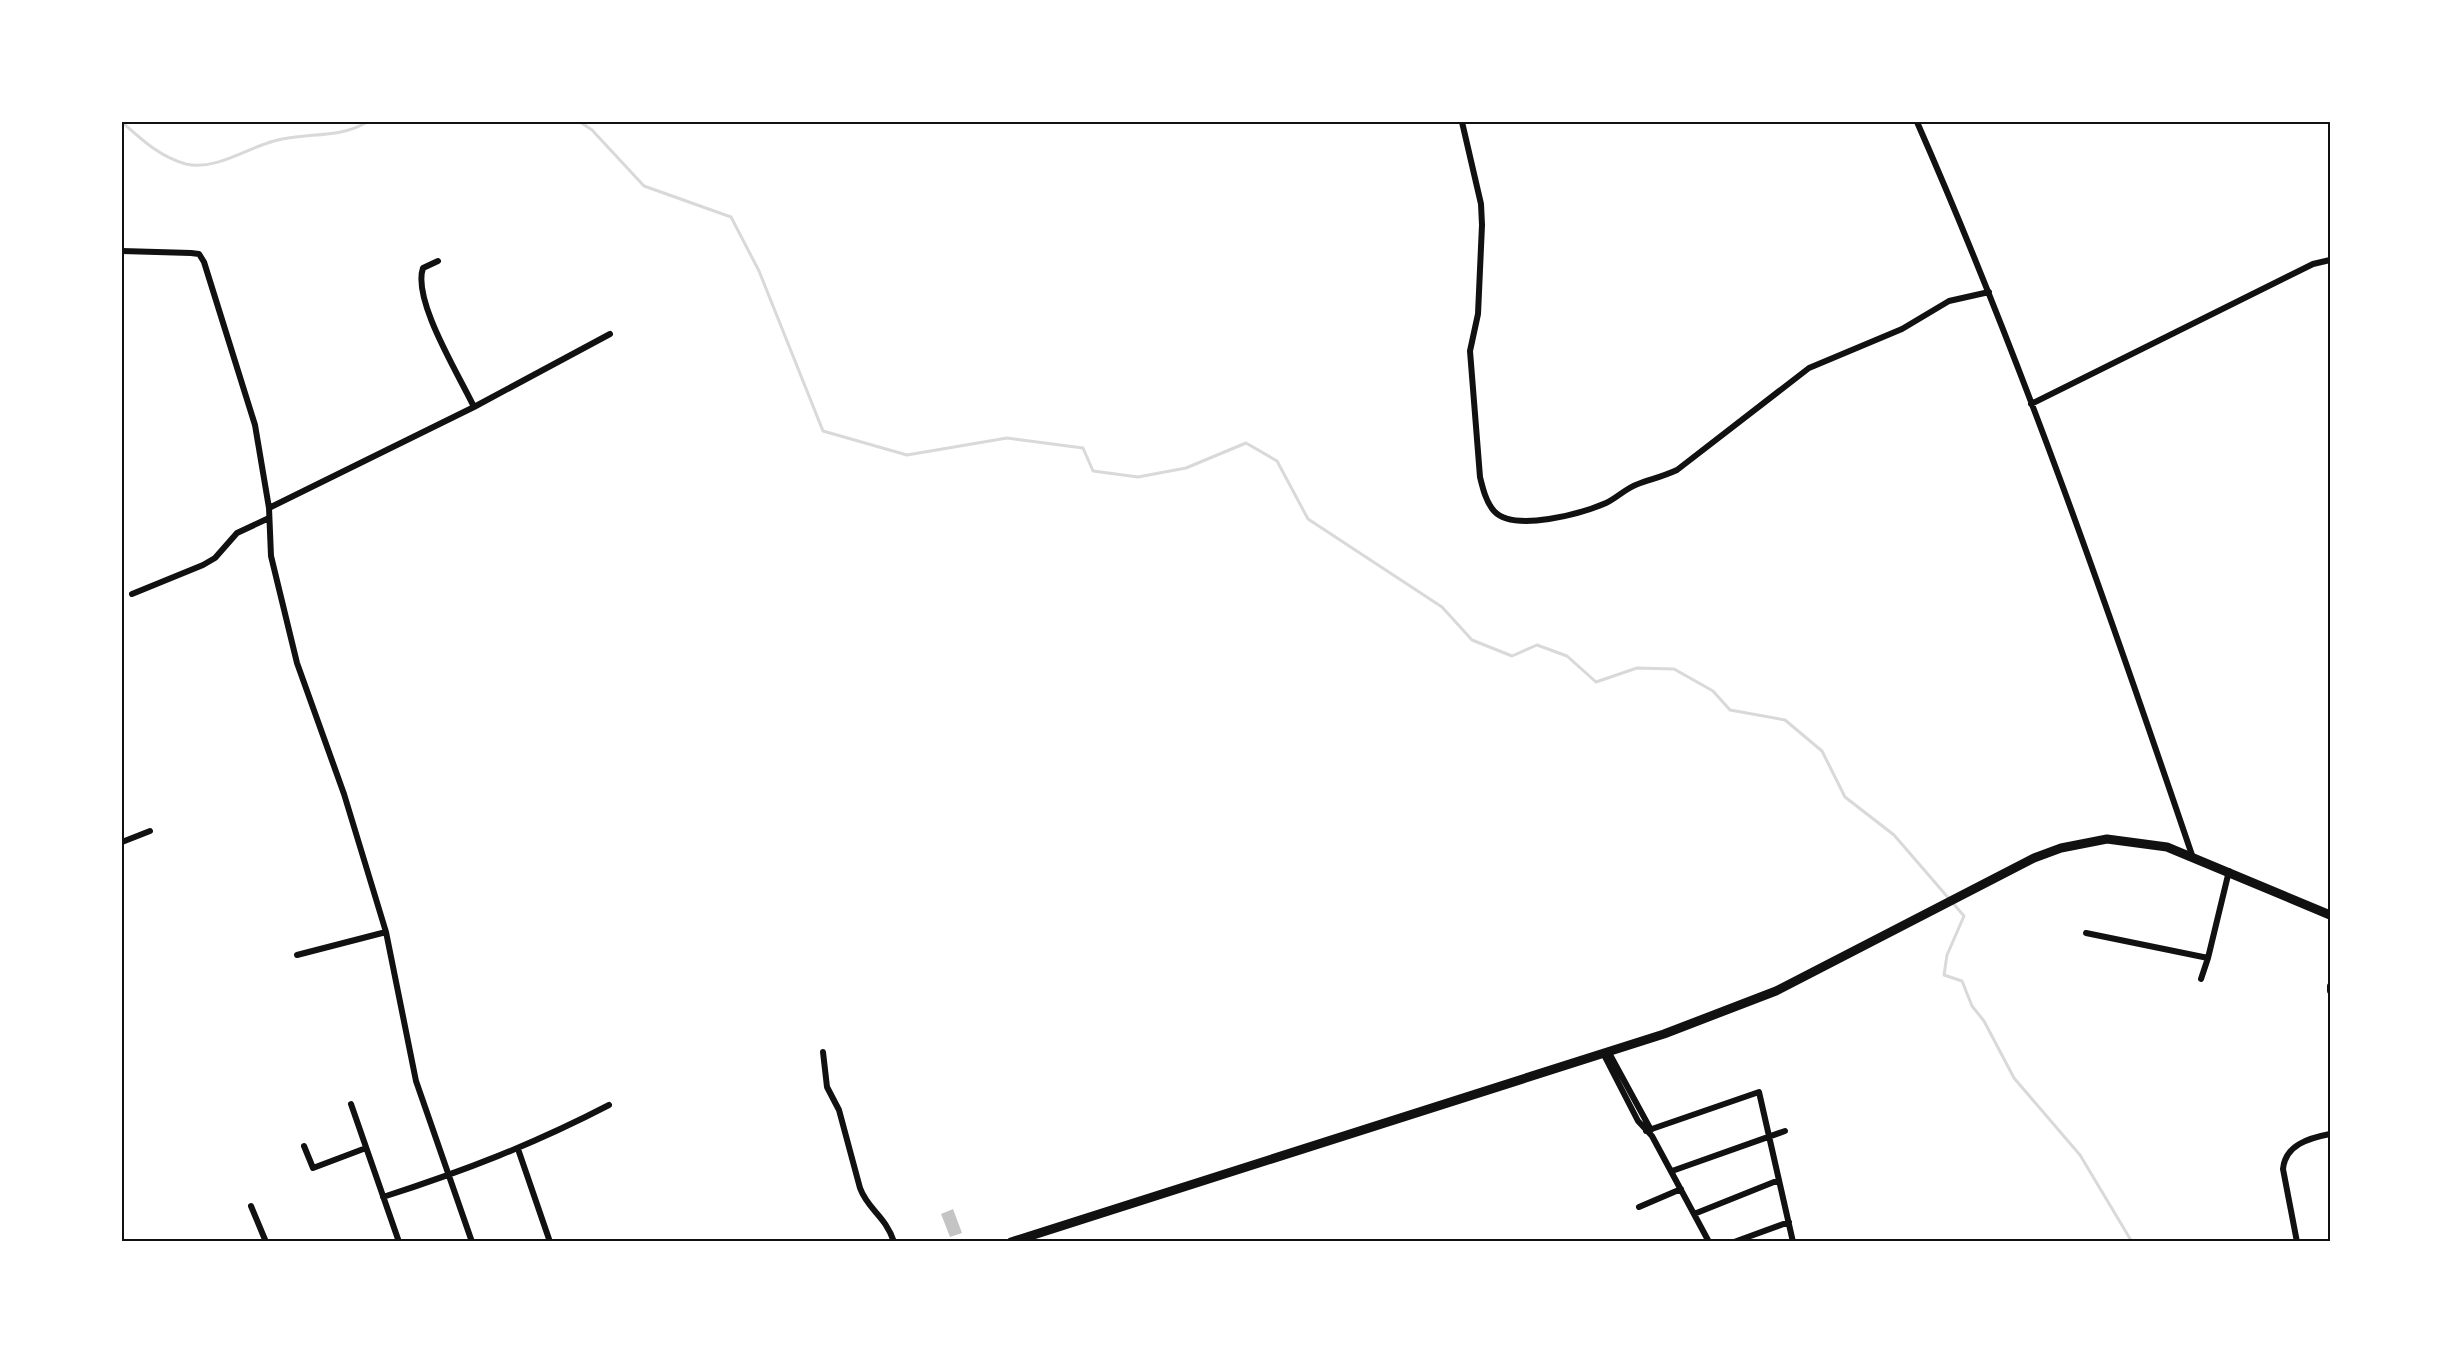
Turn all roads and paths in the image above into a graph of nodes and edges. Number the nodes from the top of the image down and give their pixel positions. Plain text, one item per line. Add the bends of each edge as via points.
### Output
1 (1462, 122) edge
2 (1917, 122) edge
3 (122, 250) edge
4 (2331, 260) edge
5 (438, 261) dead end
6 (1989, 292) junction
7 (610, 334) dead end
8 (2031, 404) junction
9 (474, 407) junction
10 (270, 508) junction
11 (269, 518) junction
12 (132, 594) dead end
13 (150, 831) dead end
14 (122, 842) edge
15 (2192, 855) junction
16 (2229, 871) junction
17 (2331, 915) edge
18 (386, 932) junction
19 (2086, 933) dead end
20 (297, 955) dead end
21 (2208, 958) junction
22 (2201, 979) dead end
23 (2330, 986) edge
24 (2331, 991) edge
25 (823, 1052) dead end
26 (1605, 1052) junction
27 (351, 1104) dead end
28 (609, 1105) dead end
29 (1649, 1130) junction
30 (1785, 1131) dead end
31 (2331, 1134) edge
32 (1769, 1136) junction
33 (304, 1146) dead end
34 (366, 1148) junction
35 (518, 1149) junction
36 (1672, 1171) junction
37 (450, 1175) junction
38 (1779, 1180) junction
39 (1681, 1188) junction
40 (383, 1197) junction
41 (251, 1206) dead end
42 (1639, 1208) dead end
43 (1694, 1214) junction
44 (1789, 1222) junction
45 (266, 1242) edge
46 (399, 1242) edge
47 (472, 1242) edge
48 (550, 1242) edge
49 (894, 1242) edge
50 (1011, 1242) edge
51 (1709, 1242) edge
52 (1734, 1242) edge
53 (1793, 1242) edge
54 (2297, 1242) edge

1 - 6 street via 1481,204 1478,314 1470,351 1480,477 1485,496 1496,513 1514,520 1536,521 1577,513 1608,502 1639,483 1677,470 1809,368 1902,329 1949,301
2 - 6 street
3 - 10 street via 199,254 204,262 255,425
4 - 8 street via 2313,264
5 - 9 street via 423,268 420,276 425,308
6 - 8 street
7 - 9 street
8 - 15 street via 2059,471
9 - 10 street
10 - 11 street
11 - 12 street via 237,533 215,558 203,565
11 - 18 street via 272,555 297,663 344,794
13 - 14 street
15 - 16 main road
15 - 26 main road via 2145,842 2107,839 2049,852 1776,991
16 - 17 main road
16 - 21 street
18 - 20 street
18 - 37 street via 416,1081
19 - 21 street
21 - 22 street
23 - 24 street
25 - 49 street via 827,1087 839,1110 863,1198 890,1227
26 - 29 street via 1638,1121
26 - 50 main road
27 - 34 street
28 - 35 street
29 - 32 street via 1759,1092
29 - 36 street
30 - 32 street
31 - 54 street via 2312,1137 2284,1158
32 - 36 street
32 - 38 street
33 - 34 street via 313,1168
34 - 40 street
35 - 37 street
35 - 48 street
36 - 39 street
37 - 40 street
37 - 47 street
38 - 43 street
38 - 44 street
39 - 42 street
39 - 43 street
40 - 46 street
41 - 45 street
43 - 51 street
44 - 52 street
44 - 53 street

